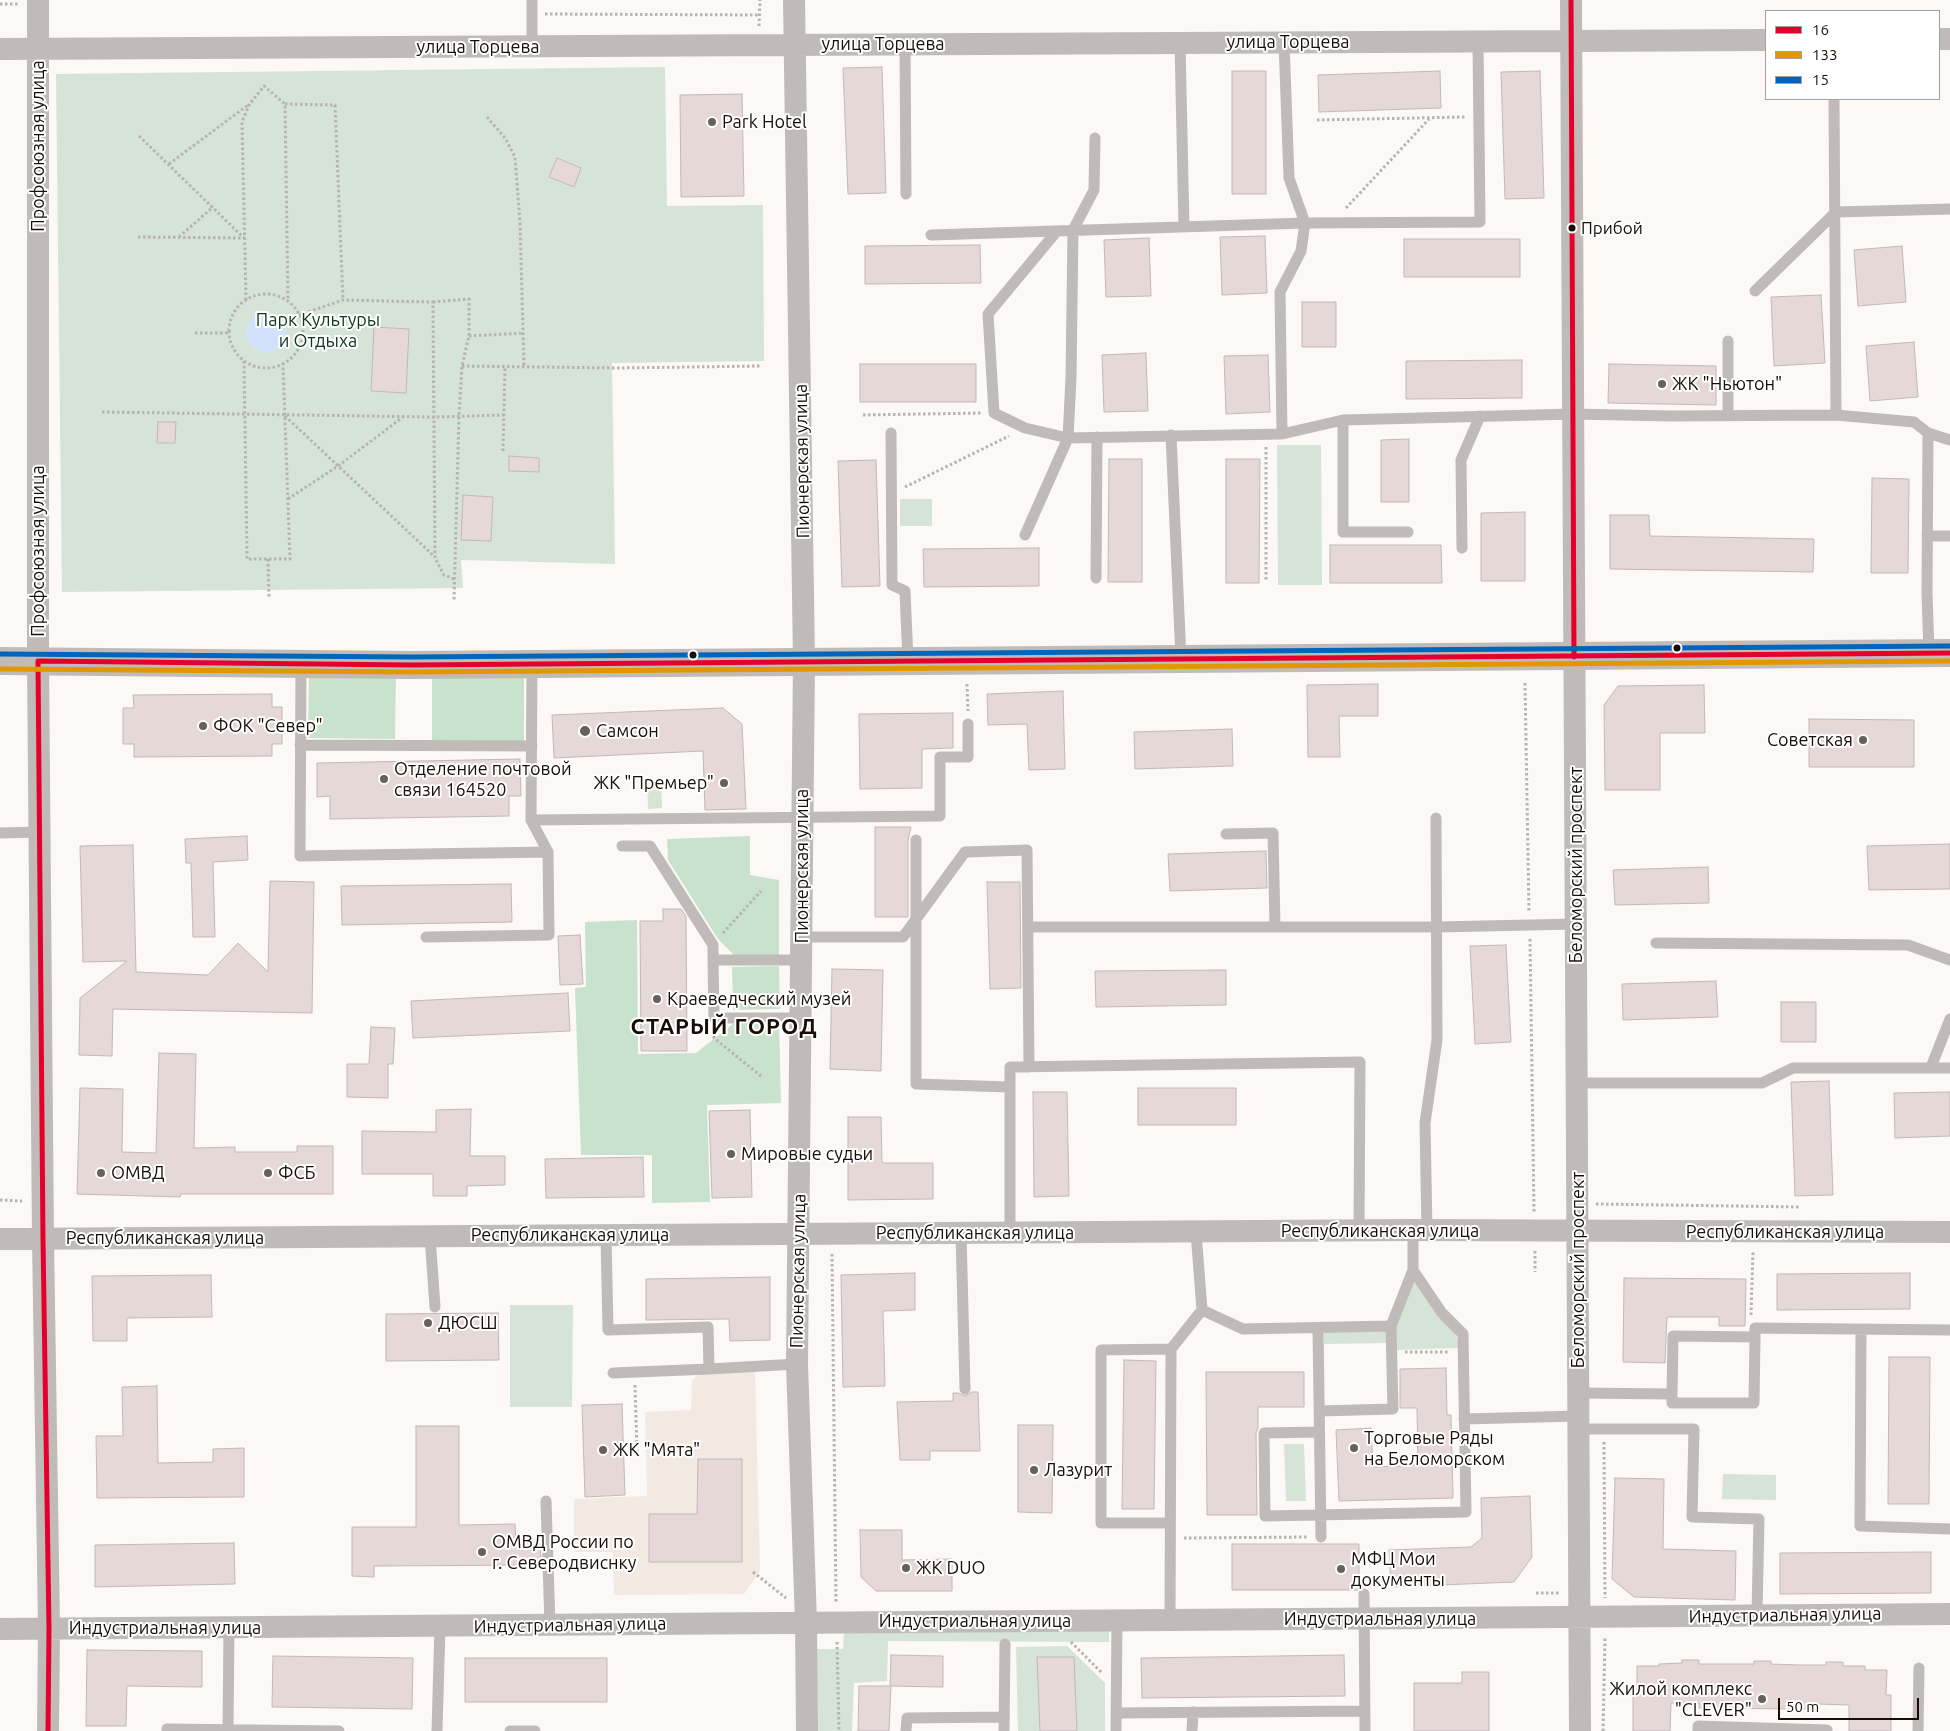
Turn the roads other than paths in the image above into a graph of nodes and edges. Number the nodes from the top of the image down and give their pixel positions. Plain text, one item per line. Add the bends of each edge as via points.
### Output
1 (38, 0) edge
2 (532, 0) edge
3 (794, 0) edge
4 (1570, 0) edge
5 (1765, 40) edge
6 (1571, 41) junction
7 (1284, 42) junction
8 (1478, 42) junction
9 (1180, 43) junction
10 (796, 45) junction
11 (905, 45) junction
12 (532, 46) junction
13 (0, 49) edge
14 (38, 49) junction
15 (1834, 100) edge
16 (1095, 138) dead end
17 (906, 194) dead end
18 (1950, 209) edge
19 (1836, 212) junction
20 (1305, 223) junction
21 (1184, 227) junction
22 (1073, 230) junction
23 (1057, 231) junction
24 (931, 236) dead end
25 (1755, 291) dead end
26 (1728, 340) dead end
27 (1573, 414) junction
28 (1836, 415) junction
29 (1480, 416) junction
30 (1728, 416) junction
31 (1343, 420) junction
32 (891, 433) dead end
33 (1282, 434) junction
34 (1928, 434) junction
35 (1171, 435) junction
36 (1097, 437) junction
37 (1068, 438) junction
38 (1950, 440) edge
39 (1408, 532) dead end
40 (1025, 534) dead end
41 (1927, 536) junction
42 (1950, 536) edge
43 (1462, 548) dead end
44 (1096, 578) dead end
45 (1940, 653) edge
46 (1574, 657) junction
47 (1181, 659) junction
48 (38, 660) junction
49 (0, 661) edge
50 (804, 661) junction
51 (908, 661) junction
52 (532, 662) junction
53 (301, 664) junction
54 (968, 724) road end
55 (300, 745) junction
56 (532, 746) junction
57 (803, 818) junction
58 (1436, 818) dead end
59 (531, 820) junction
60 (40, 832) junction
61 (0, 833) edge
62 (1226, 834) dead end
63 (916, 840) dead end
64 (622, 846) dead end
65 (548, 852) junction
66 (915, 921) junction
67 (1576, 924) junction
68 (1275, 926) junction
69 (1028, 927) junction
70 (1438, 927) junction
71 (426, 937) dead end
72 (802, 937) junction
73 (903, 937) junction
74 (916, 942) junction
75 (1656, 942) dead end
76 (714, 960) junction
77 (801, 960) junction
78 (1950, 960) edge
79 (801, 1018) junction
80 (1950, 1019) edge
81 (1028, 1067) junction
82 (1932, 1067) junction
83 (1950, 1068) edge
84 (1577, 1083) junction
85 (1009, 1087) junction
86 (1359, 1231) junction
87 (1420, 1231) junction
88 (1578, 1231) junction
89 (1196, 1232) junction
90 (1950, 1232) edge
91 (961, 1233) junction
92 (1010, 1233) junction
93 (799, 1234) junction
94 (606, 1235) junction
95 (430, 1236) junction
96 (0, 1239) edge
97 (44, 1239) junction
98 (1413, 1270) junction
99 (435, 1307) dead end
100 (1202, 1310) junction
101 (1391, 1326) junction
102 (1318, 1328) junction
103 (1861, 1330) junction
104 (1950, 1330) edge
105 (1752, 1337) junction
106 (1171, 1349) junction
107 (797, 1364) junction
108 (709, 1369) junction
109 (613, 1373) dead end
110 (965, 1389) dead end
111 (1579, 1393) junction
112 (1672, 1394) junction
113 (1319, 1411) junction
114 (1464, 1419) junction
115 (1579, 1422) junction
116 (1319, 1432) junction
117 (546, 1501) dead end
118 (1321, 1515) junction
119 (1170, 1523) junction
120 (1950, 1529) edge
121 (1321, 1537) road end
122 (1364, 1594) dead end
123 (1950, 1614) edge
124 (1757, 1615) junction
125 (1580, 1617) junction
126 (1170, 1619) junction
127 (1117, 1620) junction
128 (1364, 1620) junction
129 (806, 1622) junction
130 (550, 1625) junction
131 (440, 1626) junction
132 (229, 1627) junction
133 (49, 1628) junction
134 (0, 1629) edge
135 (1005, 1644) dead end
136 (1919, 1668) dead end
137 (1364, 1711) junction
138 (1193, 1712) junction
139 (1116, 1713) junction
140 (1004, 1717) junction
141 (228, 1729) junction
142 (48, 1731) edge
143 (167, 1731) edge
144 (331, 1731) edge
145 (339, 1731) edge
146 (437, 1731) edge
147 (510, 1731) edge
148 (535, 1731) edge
149 (807, 1731) edge
150 (906, 1731) edge
151 (1004, 1731) edge
152 (1116, 1731) edge
153 (1192, 1731) edge
154 (1365, 1731) edge
155 (1580, 1731) edge
156 (1698, 1731) edge
157 (1827, 1731) edge
158 (1918, 1731) edge

1 - 14 street, Профсоюзная улица
2 - 12 lane
3 - 10 street, Пионерская улица
4 - 6 street, Беломорский проспект
5 - 6 street, улица Торцева
6 - 8 street, улица Торцева
6 - 27 street, Беломорский проспект
7 - 8 street, улица Торцева
7 - 9 street, улица Торцева
7 - 20 lane via 1289,178
8 - 20 lane via 1480,222
9 - 11 street, улица Торцева
9 - 21 lane
10 - 11 street, улица Торцева
10 - 12 street, улица Торцева
10 - 50 street, Пионерская улица
11 - 17 lane
12 - 14 street, улица Торцева
13 - 14 street, улица Торцева
14 - 48 street, Профсоюзная улица
15 - 19 lane
16 - 22 lane via 1094,190
18 - 19 lane
19 - 25 lane
19 - 28 lane
20 - 21 lane
20 - 33 lane via 1301,251 1280,292
21 - 22 lane
22 - 23 lane
22 - 37 lane
23 - 24 lane
23 - 37 lane via 988,314 994,413 1025,428
26 - 30 lane
27 - 29 lane
27 - 30 lane
27 - 46 street, Беломорский проспект
28 - 30 lane
28 - 34 lane via 1914,422
29 - 31 lane
29 - 43 lane via 1461,460
31 - 33 lane
31 - 39 lane via 1343,532
32 - 51 lane via 892,585 905,591
33 - 35 lane
34 - 38 lane
34 - 41 lane
35 - 36 lane
35 - 47 lane
36 - 37 lane
36 - 44 lane
37 - 40 lane
41 - 42 lane
41 - 45 lane
45 - 46 street
46 - 47 street
46 - 67 street, Беломорский проспект
47 - 51 street
48 - 49 street
48 - 53 street
48 - 60 street, Профсоюзная улица
50 - 51 street
50 - 52 street
50 - 57 street, Пионерская улица
52 - 53 street
52 - 56 lane
53 - 55 lane
54 - 57 lane via 968,756 940,757 940,816
55 - 56 lane
55 - 65 lane via 300,856
56 - 59 lane
57 - 59 lane
57 - 72 street, Пионерская улица
58 - 70 lane
59 - 65 lane
60 - 61 lane
60 - 97 street, Профсоюзная улица
62 - 68 lane via 1273,834
63 - 66 lane
64 - 76 lane via 650,846 713,945
65 - 71 lane via 549,935
66 - 69 lane via 965,852 1027,850
66 - 73 lane
66 - 74 lane
67 - 70 lane
67 - 84 street, Беломорский проспект
68 - 69 lane
68 - 70 lane
69 - 81 lane
70 - 87 lane via 1437,1040 1425,1123
72 - 73 lane
72 - 77 street, Пионерская улица
73 - 74 lane
74 - 85 lane via 916,1084
75 - 78 lane via 1908,945
76 - 77 lane
76 - 79 lane via 714,1018
77 - 79 street, Пионерская улица
79 - 93 street, Пионерская улица
80 - 82 lane
81 - 85 lane via 1010,1067
81 - 86 lane via 1360,1062
82 - 83 lane
82 - 84 lane via 1793,1068 1762,1083
84 - 88 street, Беломорский проспект
85 - 92 lane
86 - 87 street, Республиканская улица
86 - 89 street, Республиканская улица
87 - 88 street, Республиканская улица
87 - 98 lane
88 - 90 street, Республиканская улица
88 - 111 street, Беломорский проспект
89 - 92 street, Республиканская улица
89 - 100 lane
91 - 92 street, Республиканская улица
91 - 93 street, Республиканская улица
91 - 110 lane
93 - 94 street, Республиканская улица
93 - 107 street, Пионерская улица
94 - 95 street, Республиканская улица
94 - 108 lane via 608,1330 708,1327
95 - 97 street, Республиканская улица
95 - 99 lane
96 - 97 street, Республиканская улица
97 - 133 street, Профсоюзная улица
98 - 101 lane
98 - 114 lane via 1442,1313 1463,1334
100 - 102 lane via 1243,1329
100 - 106 lane
101 - 102 lane
101 - 113 lane via 1392,1409
102 - 113 lane
103 - 104 lane
103 - 105 lane via 1755,1328
103 - 120 lane via 1860,1526
105 - 112 lane via 1673,1336
105 - 112 lane via 1754,1403 1672,1402
106 - 119 lane
106 - 119 lane via 1101,1350 1100,1523
107 - 108 lane
107 - 129 street, Пионерская улица
108 - 109 lane
111 - 112 lane
111 - 115 street, Беломорский проспект
113 - 116 lane
114 - 115 lane
114 - 118 lane via 1466,1512
115 - 124 lane via 1604,1428 1694,1429 1692,1517 1759,1519
115 - 125 street, Беломорский проспект
116 - 118 lane
116 - 118 lane via 1264,1432 1265,1516
117 - 130 lane
118 - 121 lane
119 - 126 lane
122 - 128 lane
123 - 124 street, Индустриальная улица
124 - 125 street, Индустриальная улица
125 - 128 street, Индустриальная улица
125 - 155 street, Беломорский проспект
126 - 127 street, Индустриальная улица
126 - 128 street, Индустриальная улица
127 - 129 street, Индустриальная улица
127 - 139 lane
128 - 137 lane
129 - 130 street, Индустриальная улица
129 - 149 street, Пионерская улица
130 - 131 street, Индустриальная улица
131 - 132 street, Индустриальная улица
131 - 146 lane
132 - 133 street, Индустриальная улица
132 - 141 lane
133 - 134 street, Индустриальная улица
133 - 142 street, Профсоюзная улица
135 - 140 lane
136 - 158 lane
137 - 138 lane
137 - 154 lane
138 - 139 lane
138 - 153 lane
139 - 152 lane
140 - 150 lane via 907,1718
140 - 151 lane
141 - 143 lane
141 - 144 lane
144 - 145 lane
147 - 148 lane
156 - 157 lane via 1698,1726

